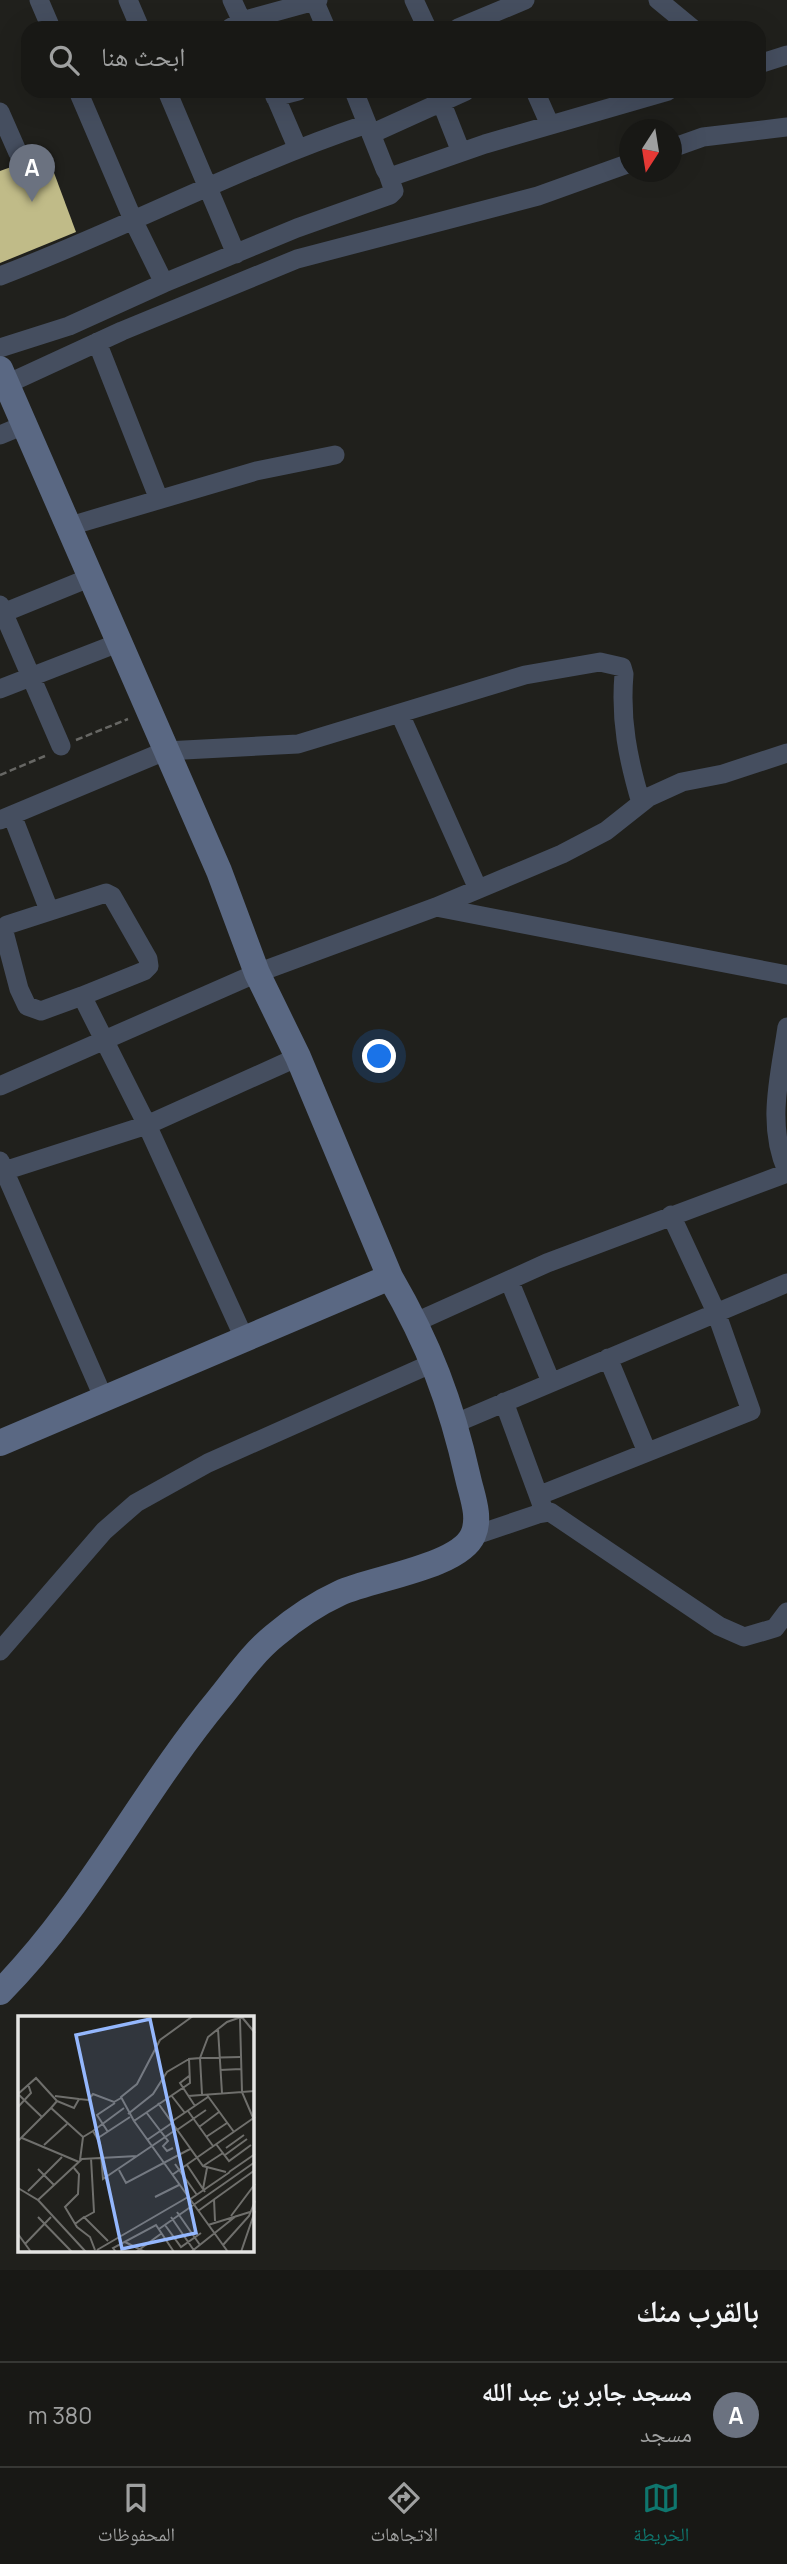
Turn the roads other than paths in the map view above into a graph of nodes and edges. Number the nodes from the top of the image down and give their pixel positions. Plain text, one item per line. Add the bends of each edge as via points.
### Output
1 (39, 0) edge
2 (128, 0) edge
3 (232, 0) edge
4 (414, 0) edge
5 (525, 0) edge
6 (659, 0) edge
7 (316, 1) edge
8 (503, 20) edge
9 (48, 21) edge
10 (137, 21) edge
11 (238, 21) edge
12 (254, 21) edge
13 (323, 21) edge
14 (424, 21) edge
15 (684, 21) edge
16 (787, 55) edge
17 (766, 62) edge
18 (81, 98) edge
19 (170, 98) edge
20 (276, 98) edge
21 (357, 98) edge
22 (435, 98) edge
23 (440, 98) edge
24 (538, 98) edge
25 (644, 98) edge
26 (0, 112) edge
27 (550, 125) junction
28 (787, 127) edge
29 (369, 129) junction
30 (682, 144) edge
31 (297, 147) junction
32 (461, 152) junction
33 (18, 153) dead end
34 (619, 167) edge
35 (387, 174) junction
36 (208, 188) junction
37 (134, 222) junction
38 (236, 254) junction
39 (0, 276) edge
40 (164, 283) junction
41 (97, 342) junction
42 (0, 348) edge
43 (3, 376) edge
44 (24, 425) junction
45 (0, 435) edge
46 (335, 455) dead end
47 (158, 497) junction
48 (70, 526) junction
49 (89, 578) junction
50 (2, 614) edge
51 (118, 643) junction
52 (29, 675) junction
53 (0, 689) edge
54 (400, 714) junction
55 (61, 746) dead end
56 (165, 751) junction
57 (787, 753) edge
58 (641, 803) junction
59 (6, 818) edge
60 (478, 890) junction
61 (436, 907) junction
62 (49, 910) junction
63 (257, 974) junction
64 (787, 975) edge
65 (82, 996) junction
66 (787, 1027) edge
67 (106, 1042) junction
68 (298, 1057) junction
69 (0, 1086) edge
70 (147, 1125) junction
71 (785, 1164) edge
72 (4, 1175) edge
73 (671, 1215) junction
74 (390, 1277) junction
75 (509, 1280) junction
76 (787, 1283) edge
77 (716, 1312) junction
78 (416, 1322) junction
79 (245, 1340) junction
80 (608, 1358) junction
81 (435, 1362) junction
82 (551, 1382) junction
83 (104, 1399) junction
84 (504, 1402) junction
85 (456, 1423) junction
86 (0, 1443) edge
87 (647, 1452) junction
88 (542, 1503) junction
89 (473, 1536) junction
90 (787, 1612) edge
91 (0, 1651) edge
92 (0, 1992) edge

1 - 9 street
2 - 10 street
3 - 11 street
4 - 14 street
5 - 8 street
6 - 15 street
7 - 12 street
7 - 13 street
16 - 17 street
18 - 37 street
19 - 36 street
20 - 31 street
21 - 29 street
22 - 29 street
23 - 32 street
24 - 27 street
25 - 27 street
26 - 33 street
27 - 32 street
28 - 30 street via 703,137
29 - 31 street
29 - 35 street
31 - 36 street
32 - 35 street via 396,175
34 - 41 street via 538,196 297,259
35 - 38 street via 394,191 390,195
36 - 37 street
36 - 38 street
37 - 39 street
37 - 40 street
38 - 40 street
40 - 42 street via 69,326
41 - 43 street
41 - 47 street
43 - 44 street
44 - 45 street
44 - 48 street
46 - 47 street
47 - 48 street
48 - 49 street
49 - 50 street
49 - 51 street
50 - 52 street
51 - 52 street
51 - 56 street
52 - 53 street
52 - 55 street
54 - 56 street via 298,744
54 - 58 street via 525,676 612,663 622,667 624,674 622,725
54 - 60 street
56 - 59 street
56 - 63 street via 219,871
57 - 58 street via 682,782
58 - 60 street via 606,831
59 - 62 street
60 - 61 street
61 - 63 street
61 - 64 street
62 - 65 street via 7,925 4,932 19,989 27,1006 41,1011
62 - 65 street via 100,894 113,896 148,959 144,971
63 - 67 street
63 - 68 street
65 - 67 street
66 - 71 street via 776,1095 776,1137
67 - 69 street
67 - 70 street
68 - 70 street
68 - 74 street
70 - 72 street
70 - 79 street
71 - 73 street
72 - 83 street
73 - 75 street
73 - 77 street
74 - 78 street
74 - 79 street
75 - 78 street
75 - 82 street
76 - 77 street
77 - 80 street
77 - 87 street via 751,1411
78 - 81 street
79 - 83 street
80 - 82 street
80 - 87 street
81 - 85 street
81 - 91 street via 208,1463 136,1503 104,1531
82 - 84 street
83 - 86 street
84 - 85 street
84 - 88 street
85 - 89 street via 476,1514
87 - 88 street
88 - 89 street
88 - 90 street via 719,1626 744,1637 775,1628
89 - 92 street via 457,1554 342,1592 272,1637 193,1730 56,1928

